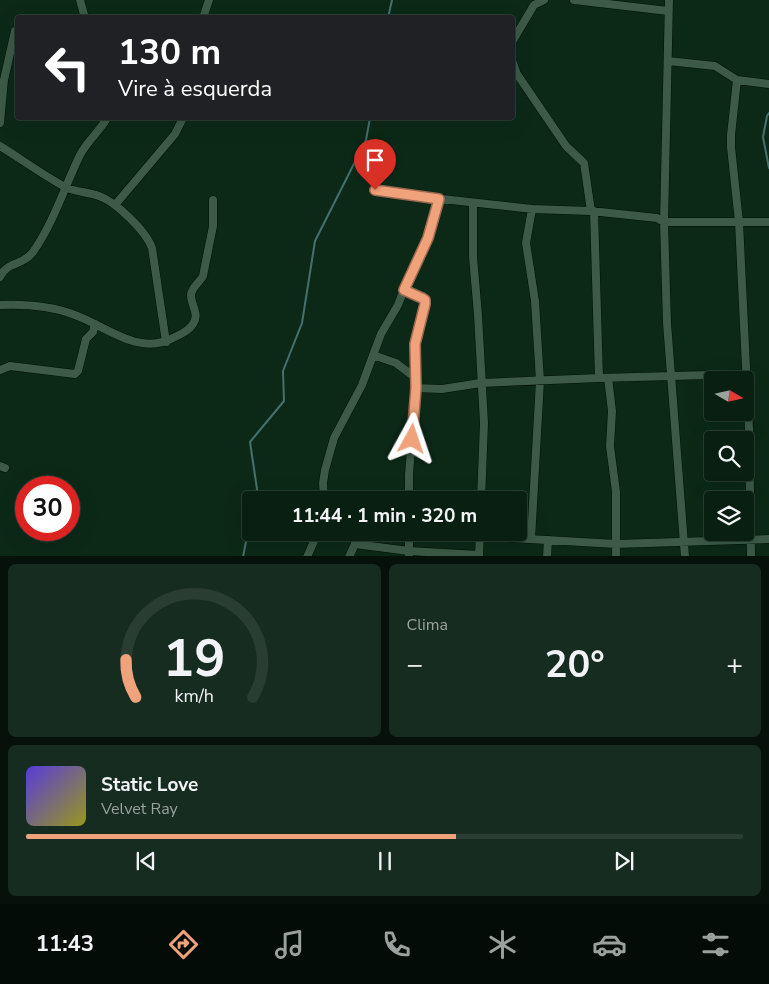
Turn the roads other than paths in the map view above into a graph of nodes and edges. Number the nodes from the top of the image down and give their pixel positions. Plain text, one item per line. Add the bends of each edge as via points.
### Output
1 (80, 0) edge
2 (209, 0) edge
3 (544, 0) edge
4 (574, 0) edge
5 (669, 0) edge
6 (668, 10) junction
7 (84, 15) edge
8 (204, 15) edge
9 (15, 31) dead end
10 (515, 37) edge
11 (668, 61) junction
12 (515, 68) edge
13 (737, 80) junction
14 (769, 84) edge
15 (105, 120) edge
16 (182, 120) edge
17 (0, 123) edge
18 (0, 146) edge
19 (67, 188) junction
20 (375, 190) dead end
21 (439, 199) junction
22 (213, 200) dead end
23 (473, 202) junction
24 (115, 205) junction
25 (532, 209) junction
26 (592, 211) junction
27 (664, 222) junction
28 (739, 222) junction
29 (769, 222) edge
30 (0, 277) edge
31 (404, 290) junction
32 (0, 305) edge
33 (95, 324) junction
34 (166, 342) junction
35 (373, 355) junction
36 (0, 370) edge
37 (746, 371) edge
38 (704, 375) edge
39 (672, 376) junction
40 (599, 378) junction
41 (608, 378) junction
42 (416, 379) junction
43 (540, 381) junction
44 (481, 383) junction
45 (416, 388) junction
46 (749, 421) edge
47 (323, 491) edge
48 (409, 491) edge
49 (481, 491) edge
50 (750, 491) edge
51 (527, 539) edge
52 (531, 539) junction
53 (754, 539) edge
54 (769, 539) edge
55 (548, 540) junction
56 (684, 540) junction
57 (704, 540) edge
58 (314, 541) edge
59 (409, 541) edge
60 (480, 541) edge
61 (750, 541) edge
62 (355, 544) joint
63 (616, 544) junction
64 (409, 554) edge
65 (307, 556) edge
66 (349, 556) edge
67 (479, 556) edge
68 (547, 556) edge
69 (616, 556) edge
70 (685, 556) edge
71 (751, 556) edge

1 - 7 street
2 - 8 street
3 - 10 street via 534,5
4 - 6 street
5 - 6 street
6 - 11 street
9 - 17 street via 4,80
11 - 13 street via 715,66
11 - 27 street
12 - 26 street via 566,146 584,163
13 - 14 street
13 - 28 street via 731,147
15 - 19 street via 85,147
16 - 24 street
18 - 19 street
19 - 24 street via 98,196
19 - 30 street via 44,236 31,254 24,261 3,270
20 - 21 street
21 - 23 street
21 - 31 street via 428,238
22 - 34 street via 203,276 191,296 196,316 194,323 189,330
23 - 25 street
23 - 44 street
24 - 34 street via 135,222 150,243
25 - 26 street
25 - 43 street via 526,243 535,300
26 - 27 street via 657,218
26 - 40 street
27 - 28 street
27 - 39 street
28 - 29 street
28 - 37 street
31 - 35 street
31 - 42 street via 425,300 415,344
32 - 33 street via 46,308
33 - 34 street via 130,341
33 - 36 street via 93,332 86,338 75,374 10,366
35 - 42 street via 396,363
35 - 47 street via 362,385 334,438 325,470
38 - 39 street
39 - 41 street
39 - 56 street
40 - 41 street
40 - 43 street
41 - 63 street via 612,416 610,446 616,487
42 - 45 street
43 - 44 street
43 - 52 street
44 - 45 street via 442,389
44 - 49 street via 484,423
45 - 48 street
46 - 50 street
51 - 52 street
52 - 55 street
53 - 54 street
55 - 63 street
55 - 68 street
56 - 57 street
56 - 63 street
56 - 70 street
58 - 65 street
59 - 64 street
60 - 67 street
61 - 71 street
62 - 64 street
62 - 66 street
63 - 69 street
64 - 67 street

